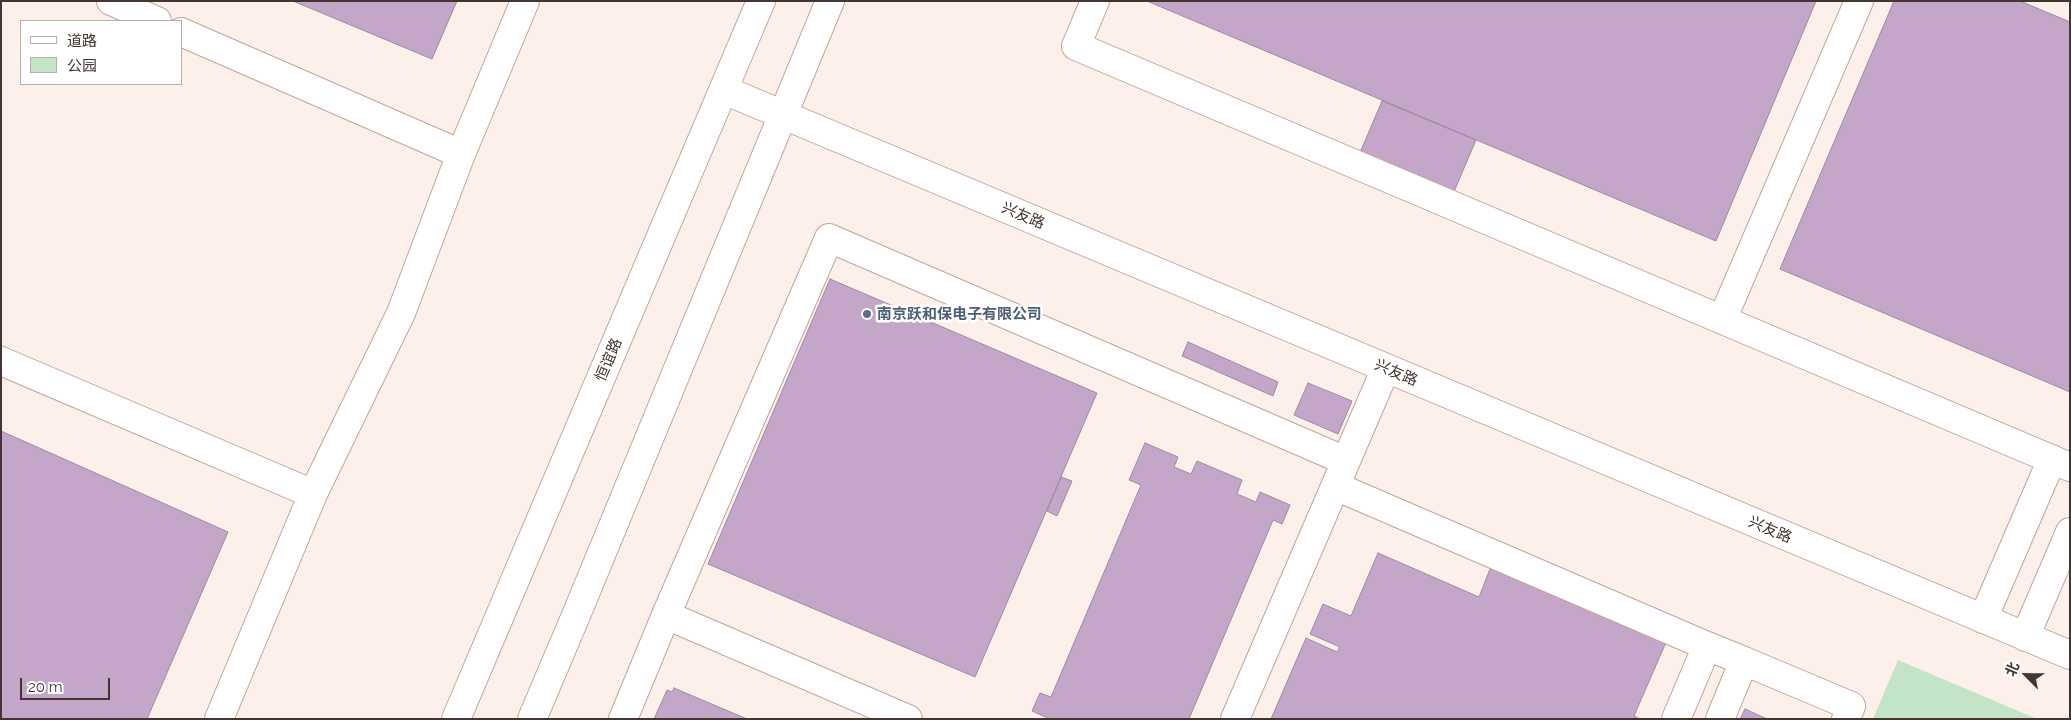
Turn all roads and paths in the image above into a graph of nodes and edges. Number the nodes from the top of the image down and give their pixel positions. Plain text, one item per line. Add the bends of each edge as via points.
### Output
1 (111, 1) edge
2 (525, 1) edge
3 (761, 1) edge
4 (830, 1) edge
5 (1095, 1) edge
6 (1859, 1) edge
7 (155, 20) edge
8 (182, 32) edge
9 (724, 90) junction
10 (782, 115) junction
11 (461, 154) junction
12 (1722, 320) junction
13 (1, 361) edge
14 (1386, 368) junction
15 (1346, 461) junction
16 (2061, 463) edge
17 (1335, 486) junction
18 (313, 494) junction
19 (2070, 532) edge
20 (666, 615) junction
21 (1983, 619) junction
22 (2025, 637) junction
23 (1707, 646) junction
24 (2070, 655) edge
25 (1744, 661) junction
26 (218, 719) edge
27 (456, 719) edge
28 (532, 719) edge
29 (623, 719) edge
30 (908, 719) edge
31 (1235, 719) edge
32 (1676, 719) edge
33 (1720, 719) edge
34 (1846, 719) edge

1 - 7 main road
2 - 11 main road
3 - 9 main road, 恒谊路
4 - 10 main road
5 - 12 main road via 1076,46
6 - 12 main road
8 - 11 main road
9 - 10 main road, 兴友路
9 - 27 main road, 恒谊路
10 - 14 main road, 兴友路
10 - 28 main road
11 - 18 main road via 401,313
12 - 16 main road
13 - 18 main road
14 - 15 main road
14 - 21 main road, 兴友路
15 - 17 main road
15 - 20 main road via 829,238
16 - 21 main road
17 - 23 main road
17 - 31 main road
18 - 26 main road
19 - 22 main road
20 - 29 main road
20 - 30 main road
21 - 22 main road, 兴友路
22 - 24 main road, 兴友路
23 - 25 main road
23 - 32 main road
25 - 33 main road
25 - 34 main road via 1851,706

